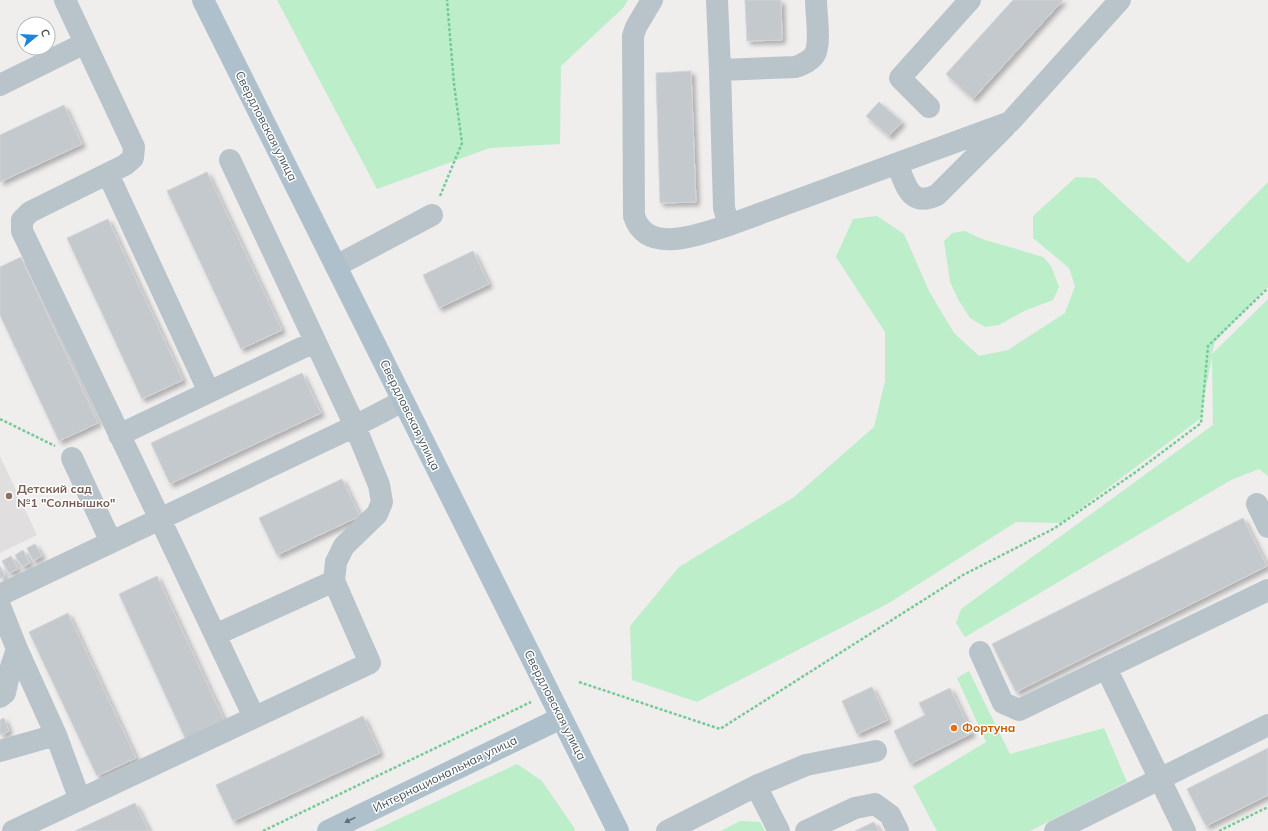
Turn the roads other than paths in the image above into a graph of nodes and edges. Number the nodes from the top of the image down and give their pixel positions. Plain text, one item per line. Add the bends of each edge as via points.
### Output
1 (65, 0) edge
2 (203, 0) edge
3 (652, 0) edge
4 (718, 0) edge
5 (816, 0) edge
6 (970, 0) edge
7 (1120, 0) edge
8 (85, 43) junction
9 (720, 70) junction
10 (0, 85) edge
11 (929, 107) dead end
12 (1010, 122) junction
13 (230, 160) dead end
14 (897, 164) junction
15 (108, 174) junction
16 (432, 215) road end
17 (729, 225) junction
18 (336, 266) junction
19 (314, 342) junction
20 (209, 392) junction
21 (403, 401) junction
22 (355, 426) junction
23 (120, 434) junction
24 (66, 453) road end
25 (1257, 504) dead end
26 (160, 519) junction
27 (1268, 527) edge
28 (111, 542) junction
29 (334, 581) junction
30 (1268, 590) edge
31 (0, 595) edge
32 (0, 606) edge
33 (215, 635) junction
34 (17, 649) junction
35 (980, 652) dead end
36 (1106, 668) junction
37 (0, 697) edge
38 (254, 717) junction
39 (561, 718) junction
40 (1268, 725) edge
41 (56, 735) junction
42 (876, 750) dead end
43 (0, 751) edge
44 (1159, 780) junction
45 (756, 786) junction
46 (80, 800) junction
47 (13, 831) edge
48 (328, 831) edge
49 (618, 831) edge
50 (667, 831) edge
51 (779, 831) edge
52 (806, 831) edge
53 (898, 831) edge
54 (1055, 831) edge
55 (1185, 831) edge

1 - 8 street
2 - 18 main road, Свердловская улица
3 - 17 street via 633,36 634,216 637,223 651,236 664,239 699,234
4 - 9 street
5 - 9 street via 817,44 814,55 806,63 796,66
6 - 11 street via 900,78
7 - 12 street
8 - 10 street
8 - 15 street via 134,147 133,158
9 - 17 street via 724,208
12 - 14 street
12 - 14 street via 937,195 928,199 919,200 912,195
13 - 19 street
14 - 17 street
15 - 20 street
15 - 23 street via 30,212 22,220 22,231
16 - 18 street
18 - 21 main road, Свердловская улица
19 - 20 street
19 - 22 street
20 - 23 street
21 - 22 street
21 - 39 main road, Свердловская улица
22 - 26 street
22 - 29 street via 373,470 382,502 378,514 344,546 336,562
23 - 26 street
24 - 28 street
25 - 27 street
26 - 28 street
26 - 33 street
28 - 31 street
29 - 33 street
29 - 38 street via 370,663
30 - 36 street
32 - 34 street
33 - 38 street
34 - 37 street via 5,693
34 - 41 street
35 - 36 street via 1003,703 1019,710
36 - 44 street
38 - 46 street
39 -> 48 main road, Интернациональная улица
39 - 49 main road, Свердловская улица
40 - 44 street
41 - 43 street
41 - 46 street
42 - 45 street via 806,765
44 - 54 street
44 - 55 street
45 - 50 street
45 - 51 street
46 - 47 street
52 - 53 street via 855,808 875,804 890,815

